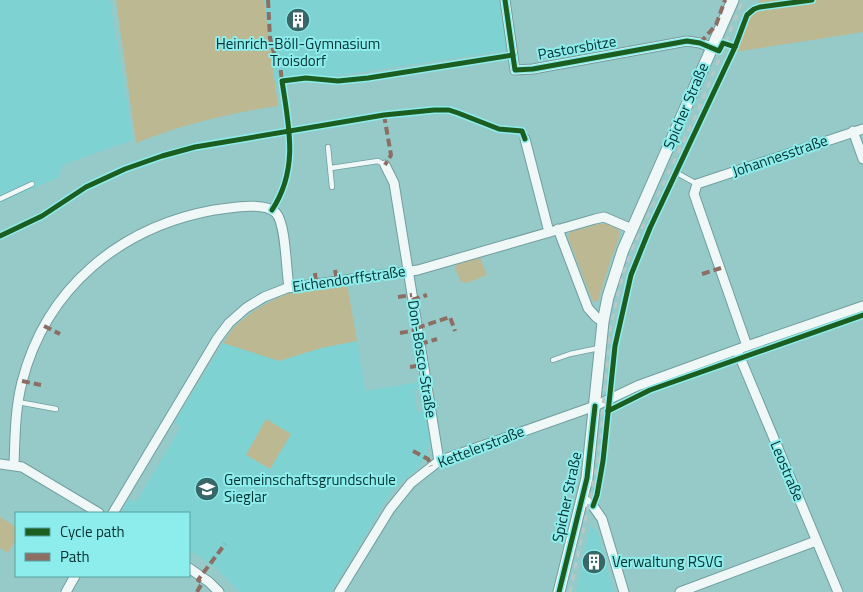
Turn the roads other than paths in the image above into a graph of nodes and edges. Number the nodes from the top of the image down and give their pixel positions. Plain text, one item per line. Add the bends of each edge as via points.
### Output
1 (505, 0) edge
2 (733, 0) edge
3 (711, 47) junction
4 (863, 129) edge
5 (853, 131) junction
6 (525, 139) dead end
7 (328, 147) dead end
8 (863, 159) edge
9 (385, 165) joint
10 (331, 168) junction
11 (677, 173) dead end
12 (32, 184) dead end
13 (697, 184) junction
14 (332, 187) dead end
15 (0, 199) edge
16 (558, 229) junction
17 (632, 229) junction
18 (549, 232) junction
19 (408, 272) junction
20 (289, 287) junction
21 (863, 306) edge
22 (603, 322) junction
23 (747, 346) junction
24 (600, 348) junction
25 (737, 350) junction
26 (553, 360) dead end
27 (18, 402) junction
28 (595, 406) junction
29 (56, 409) dead end
30 (438, 461) junction
31 (0, 464) edge
32 (14, 465) junction
33 (582, 498) junction
34 (97, 512) edge
35 (114, 512) edge
36 (816, 541) junction
37 (190, 569) edge
38 (75, 577) edge
39 (66, 592) edge
40 (219, 592) edge
41 (339, 592) edge
42 (559, 592) edge
43 (624, 592) edge
44 (680, 592) edge
45 (838, 592) edge

1 - 3 street, Pastorsbitze via 515,70 687,41
2 - 3 street, Spicher Straße
3 - 17 street, Spicher Straße
4 - 5 street, Johannesstraße
5 - 8 street
5 - 13 street, Johannesstraße
6 - 18 street
7 - 10 lane
9 - 10 lane, Don-Bosco-Straße via 378,161
9 - 19 street, Don-Bosco-Straße via 394,183
10 - 14 lane
11 - 13 lane
12 - 15 lane
13 - 23 street via 694,194
16 - 17 street, Eichendorffstraße via 604,217
16 - 18 street, Eichendorffstraße
16 - 22 street via 588,308
17 - 22 street, Spicher Straße
18 - 19 street, Eichendorffstraße
19 - 20 street, Eichendorffstraße
19 - 30 street, Don-Bosco-Straße
20 - 27 street via 282,224 268,207 222,209 155,227 110,252 64,295 36,341
20 - 35 street, Eichendorffstraße via 246,308 229,323
21 - 23 street, Kettelerstraße
22 - 24 street, Spicher Straße
23 - 25 street, Kettelerstraße
24 - 26 lane
24 - 28 street, Spicher Straße
25 - 28 street, Kettelerstraße via 637,386
25 - 36 street, Leostraße
27 - 29 lane
27 - 32 street
28 - 30 street, Kettelerstraße
28 - 33 street, Spicher Straße
30 - 41 street, Kettelerstraße via 411,483 390,509
31 - 32 street
32 - 34 street via 28,470
33 - 42 street, Spicher Straße
33 - 43 street via 602,519
36 - 44 street
36 - 45 street, Leostraße
37 - 40 street
38 - 39 street

